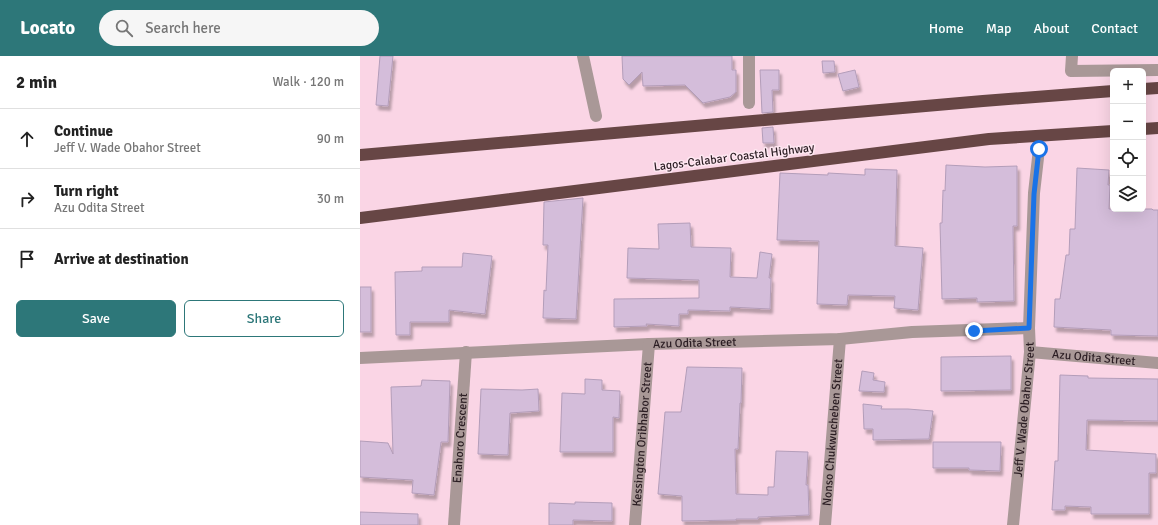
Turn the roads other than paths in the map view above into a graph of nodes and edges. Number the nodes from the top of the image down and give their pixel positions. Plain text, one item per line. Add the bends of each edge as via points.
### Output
1 (584, 56) edge
2 (749, 56) edge
3 (1072, 56) edge
4 (1158, 70) edge
5 (1158, 88) edge
6 (1146, 89) edge
7 (1110, 91) edge
8 (749, 102) dead end
9 (596, 116) dead end
10 (1158, 128) edge
11 (1146, 129) edge
12 (1110, 131) edge
13 (1039, 149) dead end
14 (360, 155) edge
15 (360, 218) edge
16 (1029, 328) junction
17 (840, 339) junction
18 (649, 344) junction
19 (466, 352) junction
20 (1030, 352) junction
21 (360, 358) edge
22 (1158, 363) edge
23 (454, 525) edge
24 (635, 525) edge
25 (825, 525) edge
26 (1013, 525) edge

1 - 9 street
2 - 8 street
3 - 4 street via 1071,71
5 - 6 highway
7 - 14 highway
10 - 11 highway
12 - 15 highway, Lagos-Calabar Coastal Highway via 989,139
13 - 16 street, Jeff V. Wade Obahor Street via 1034,194
16 - 17 street, Azu Odita Street via 912,332
16 - 20 street, Jeff V. Wade Obahor Street
17 - 18 street, Azu Odita Street
17 - 25 street, Nonso Chukwucheben Street
18 - 19 street, Azu Odita Street
18 - 24 street, Kessington Oribhabor Street
19 - 21 street, Azu Odita Street
19 - 23 street, Enahoro Crescent
20 - 22 street, Azu Odita Street
20 - 26 street, Jeff V. Wade Obahor Street

